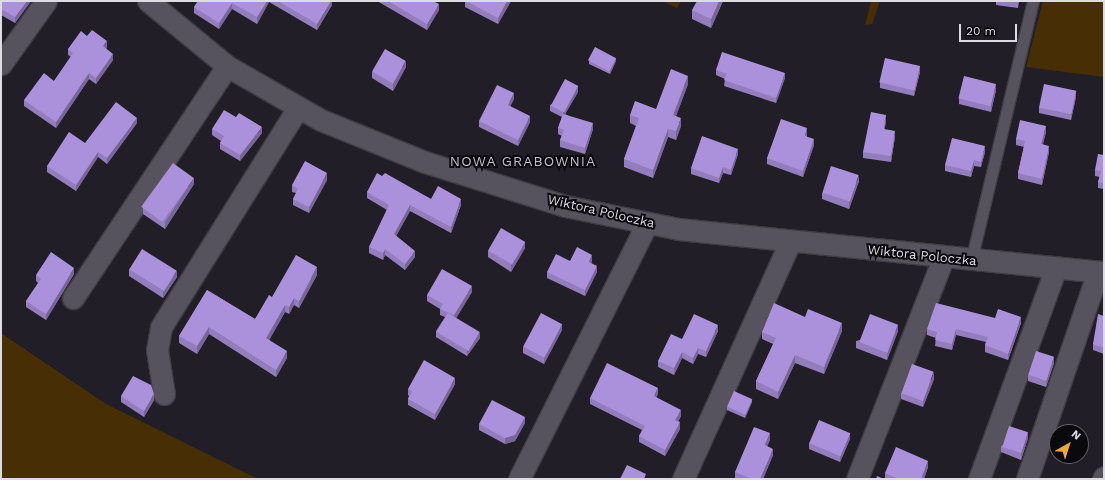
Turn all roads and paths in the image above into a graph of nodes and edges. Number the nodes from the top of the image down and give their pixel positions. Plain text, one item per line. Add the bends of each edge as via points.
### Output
1 (46, 1) edge
2 (148, 1) edge
3 (1033, 1) edge
4 (1, 64) edge
5 (227, 66) junction
6 (297, 109) junction
7 (647, 223) junction
8 (790, 242) junction
9 (943, 258) junction
10 (971, 260) junction
11 (1056, 268) junction
12 (1101, 272) edge
13 (73, 298) dead end
14 (164, 394) dead end
15 (519, 479) edge
16 (683, 479) edge
17 (857, 479) edge
18 (979, 479) edge
19 (1027, 479) edge

1 - 4 street
2 - 5 street, Wiktora Poloczka
3 - 10 lane
5 - 6 street, Wiktora Poloczka
5 - 13 street
6 - 7 street, Wiktora Poloczka via 380,146 465,176 565,206
6 - 14 street via 161,327 157,350
7 - 8 street, Wiktora Poloczka
7 - 15 street
8 - 9 street, Wiktora Poloczka
8 - 16 street
9 - 10 street, Wiktora Poloczka
9 - 17 street
10 - 11 street, Wiktora Poloczka
11 - 12 street, Wiktora Poloczka
11 - 18 street
12 - 19 street

